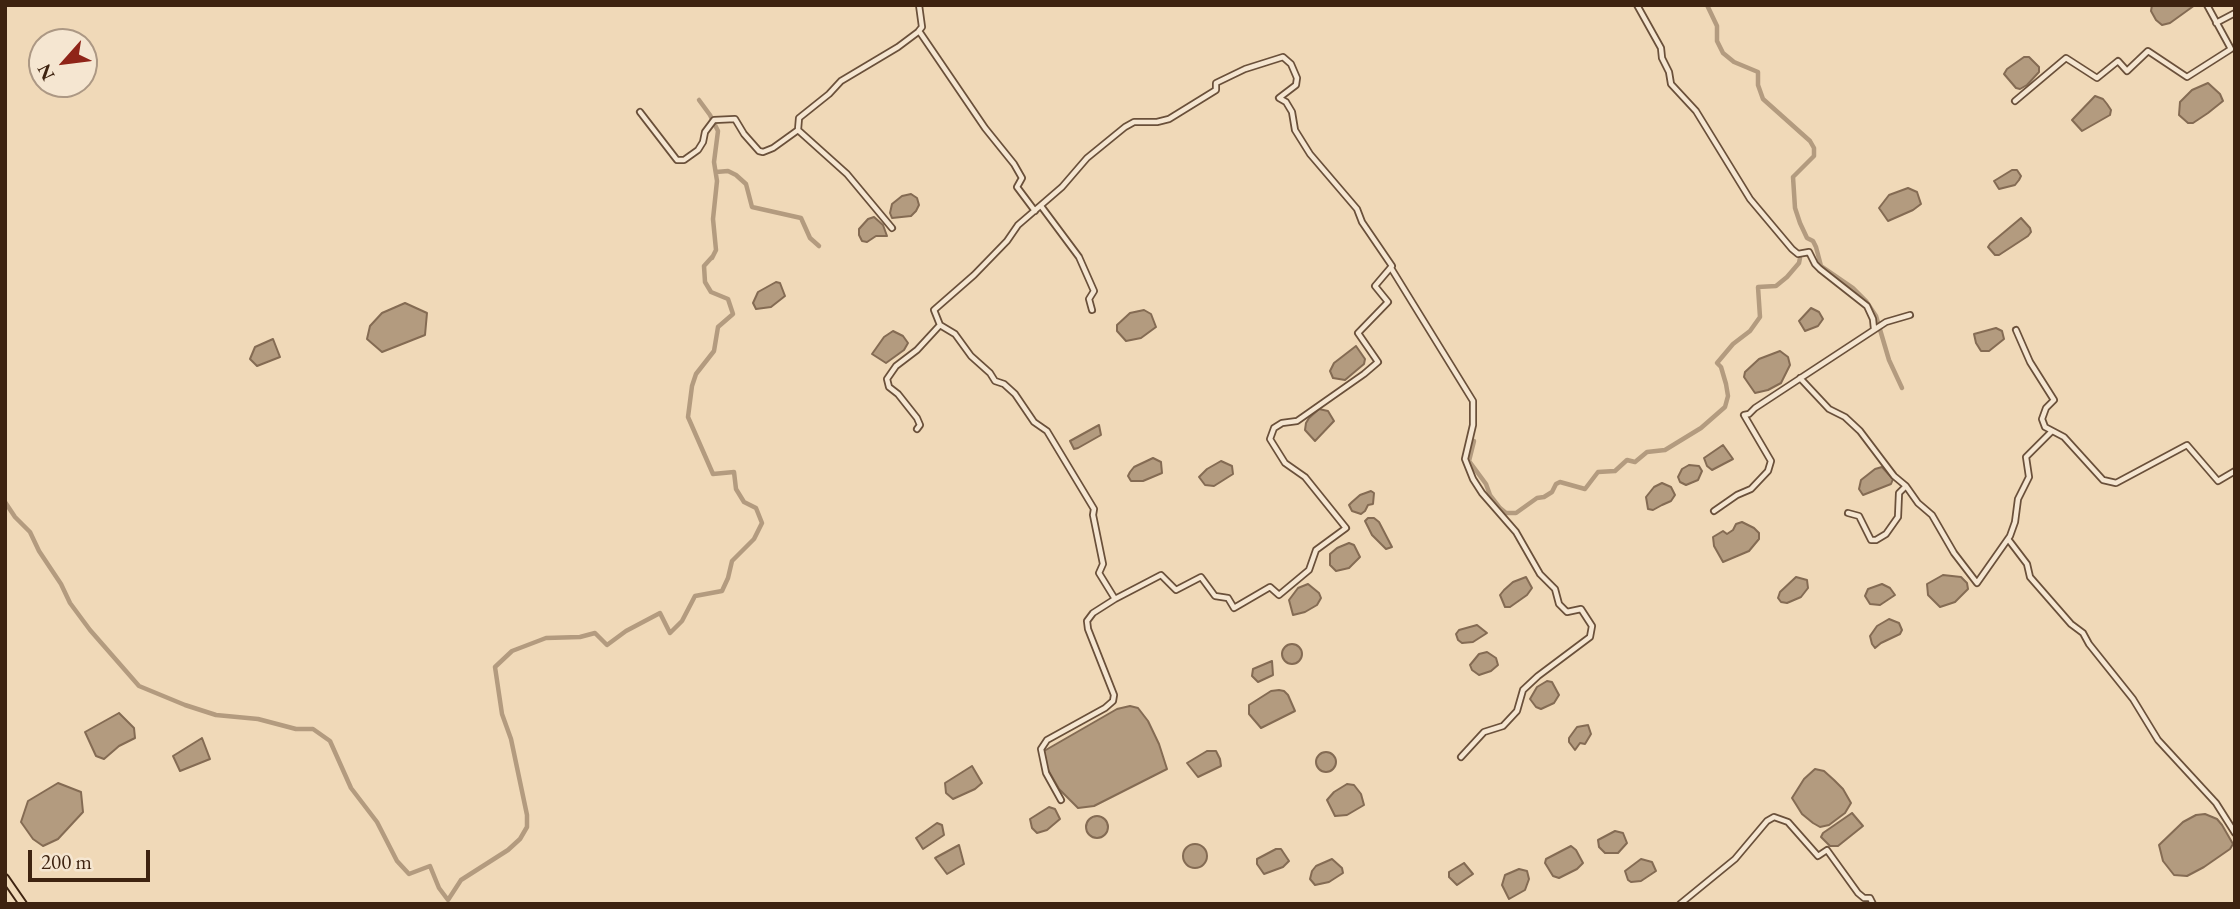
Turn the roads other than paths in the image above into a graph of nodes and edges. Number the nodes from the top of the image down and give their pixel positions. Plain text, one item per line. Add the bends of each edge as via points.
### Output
1 (919, 5) edge
2 (1637, 5) edge
3 (2207, 5) edge
4 (2235, 13) edge
5 (2216, 23) junction
6 (919, 31) junction
7 (2015, 101) dead end
8 (640, 112) dead end
9 (798, 130) junction
10 (1041, 206) junction
11 (1035, 211) junction
12 (892, 229) dead end
13 (1391, 268) junction
14 (1092, 310) dead end
15 (1910, 315) dead end
16 (940, 325) junction
17 (1874, 329) junction
18 (2016, 330) dead end
19 (1800, 378) junction
20 (916, 429) dead end
21 (2052, 430) junction
22 (2235, 471) edge
23 (1906, 486) junction
24 (1714, 511) dead end
25 (1848, 513) dead end
26 (2008, 539) junction
27 (1115, 598) junction
28 (1461, 757) dead end
29 (1061, 800) dead end
30 (2235, 833) edge
31 (5, 878) edge
32 (23, 904) edge
33 (1680, 904) edge
34 (1873, 904) edge

1 - 6 street
2 - 17 street via 1661,48 1671,84 1696,111 1750,199 1792,249 1798,254 1809,252 1820,270 1867,306
3 - 5 street
4 - 5 street
5 - 7 street via 2230,51 2187,77 2148,51 2127,71 2118,61 2098,78 2066,58
6 - 9 street via 841,81 799,118
6 - 11 street via 1014,164 1022,178 1017,187
8 - 9 street via 677,160 698,150 713,122 735,119 762,152
9 - 12 street via 848,174
10 - 11 street
10 - 13 street via 1125,127 1169,119 1216,90 1216,83 1225,77 1283,57 1297,78 1296,85 1279,98 1293,112 1295,130 1357,209
10 - 14 street via 1079,257 1094,291 1089,299
11 - 16 street via 934,310
13 - 27 street via 1375,286 1388,302 1358,333 1378,362 1297,421 1274,428 1270,439 1285,463 1305,477 1346,528 1316,550 1309,570 1279,595 1270,587 1234,608 1228,598 1215,596 1200,577 1176,590 1161,575
13 - 28 street via 1473,401 1465,460 1474,479 1555,589 1559,604 1567,612 1581,609 1592,626 1590,637 1523,690 1517,711 1503,726 1483,732
15 - 17 street
16 - 20 street via 887,379 917,418 920,425
16 - 27 street via 955,334 971,356 1015,394 1034,422 1047,431 1094,509 1103,564 1099,573
17 - 19 street
18 - 21 street via 2054,400 2042,419
19 - 23 street via 1829,409 1860,431
19 - 24 street via 1744,415 1771,461 1768,471 1751,489
21 - 22 street via 2109,483 2187,445 2218,481
21 - 26 street via 2026,457 2029,477
23 - 25 street via 1899,493 1898,517 1877,540 1871,540 1859,516
23 - 26 street via 1933,515 1977,583
26 - 30 street via 2027,564 2030,578 2083,633 2158,740 2216,803
27 - 29 street via 1087,621 1114,695 1112,701 1047,740 1041,749 1046,774
31 - 32 main road
33 - 34 street via 1735,859 1774,817 1788,822 1818,856 1827,850 1858,893

